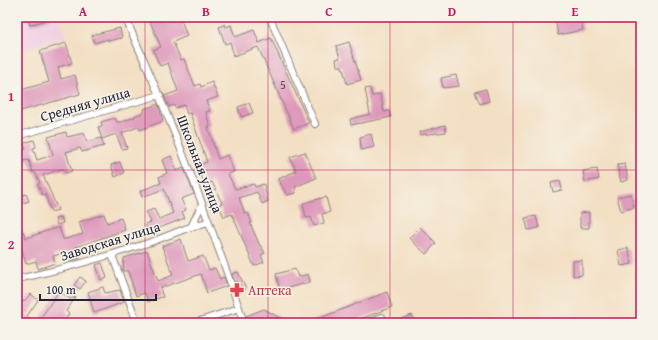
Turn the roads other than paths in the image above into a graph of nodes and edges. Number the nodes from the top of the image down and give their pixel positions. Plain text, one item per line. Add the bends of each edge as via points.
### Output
1 (126, 17) edge
2 (270, 17) edge
3 (160, 95) junction
4 (315, 124) dead end
5 (17, 136) edge
6 (202, 204) junction
7 (209, 222) junction
8 (192, 225) junction
9 (112, 255) junction
10 (17, 279) edge
11 (239, 308) junction
12 (133, 323) edge
13 (194, 323) edge
14 (244, 323) edge
15 (366, 323) edge
16 (384, 323) edge

1 - 3 street, Школьная улица
2 - 4 street
3 - 5 street, Средняя улица
3 - 6 street, Школьная улица
6 - 7 street, Школьная улица
6 - 8 street
7 - 8 street, Заводская улица
7 - 11 street, Школьная улица
8 - 9 street, Заводская улица via 162,239
9 - 10 street, Заводская улица
9 - 12 street via 136,322
11 - 13 street
11 - 14 street, Школьная улица
15 - 16 street via 382,317

